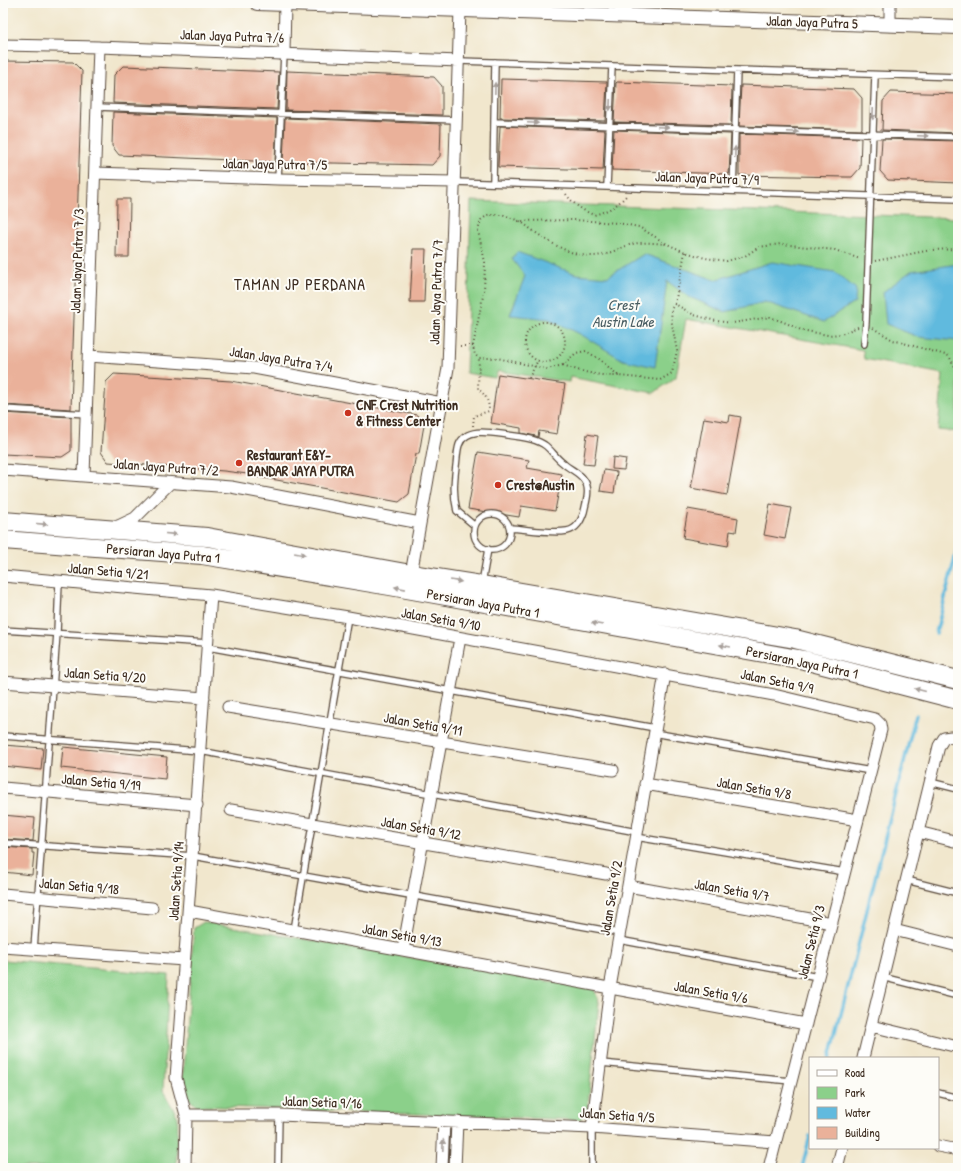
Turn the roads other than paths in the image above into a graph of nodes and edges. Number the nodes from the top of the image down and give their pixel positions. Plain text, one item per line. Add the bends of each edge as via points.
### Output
1 (257, 3) edge
2 (890, 3) edge
3 (285, 4) edge
4 (460, 10) junction
5 (890, 24) junction
6 (958, 27) edge
7 (3, 45) edge
8 (99, 47) junction
9 (284, 53) junction
10 (459, 61) junction
11 (495, 62) junction
12 (612, 66) junction
13 (738, 70) junction
14 (875, 74) junction
15 (958, 77) edge
16 (97, 107) junction
17 (281, 114) junction
18 (457, 120) junction
19 (494, 122) junction
20 (610, 126) junction
21 (736, 130) junction
22 (873, 134) junction
23 (958, 137) edge
24 (95, 173) junction
25 (278, 179) junction
26 (455, 182) junction
27 (493, 183) junction
28 (607, 187) junction
29 (733, 191) junction
30 (871, 196) junction
31 (958, 199) edge
32 (864, 344) dead end
33 (89, 356) junction
34 (442, 403) junction
35 (3, 409) edge
36 (87, 414) junction
37 (3, 470) edge
38 (84, 476) junction
39 (170, 483) junction
40 (3, 521) edge
41 (420, 523) junction
42 (475, 526) junction
43 (510, 528) junction
44 (111, 530) junction
45 (3, 540) edge
46 (488, 549) junction
47 (411, 574) junction
48 (3, 576) edge
49 (59, 582) junction
50 (482, 585) junction
51 (211, 595) junction
52 (348, 617) junction
53 (3, 630) edge
54 (57, 633) junction
55 (460, 638) junction
56 (208, 645) junction
57 (339, 670) junction
58 (664, 674) junction
59 (958, 680) edge
60 (3, 682) edge
61 (53, 686) junction
62 (450, 691) junction
63 (204, 698) junction
64 (958, 700) edge
65 (228, 707) dead end
66 (330, 723) junction
67 (880, 724) joint
68 (655, 730) junction
69 (3, 736) edge
70 (958, 738) edge
71 (49, 740) junction
72 (441, 742) junction
73 (200, 751) junction
74 (613, 770) dead end
75 (871, 772) junction
76 (321, 773) junction
77 (930, 782) junction
78 (646, 784) junction
79 (3, 788) edge
80 (958, 789) edge
81 (45, 792) junction
82 (432, 793) junction
83 (197, 804) junction
84 (231, 810) dead end
85 (858, 820) junction
86 (312, 825) junction
87 (918, 832) junction
88 (637, 834) junction
89 (958, 842) edge
90 (3, 843) edge
91 (423, 844) junction
92 (41, 845) junction
93 (193, 856) junction
94 (845, 872) junction
95 (606, 874) dead end
96 (303, 876) junction
97 (906, 880) junction
98 (628, 886) junction
99 (958, 893) edge
100 (3, 894) edge
101 (413, 896) junction
102 (37, 897) junction
103 (152, 908) dead end
104 (189, 911) junction
105 (832, 922) junction
106 (294, 930) junction
107 (894, 930) junction
108 (619, 937) junction
109 (958, 946) edge
110 (3, 947) edge
111 (34, 949) junction
112 (403, 950) junction
113 (184, 960) junction
114 (818, 977) junction
115 (882, 977) junction
116 (610, 988) junction
117 (958, 996) edge
118 (806, 1024) junction
119 (871, 1026) junction
120 (958, 1047) edge
121 (863, 1057) edge
122 (601, 1063) junction
123 (791, 1081) junction
124 (939, 1093) edge
125 (958, 1098) edge
126 (186, 1115) junction
127 (279, 1115) junction
128 (444, 1121) junction
129 (457, 1122) junction
130 (592, 1128) junction
131 (775, 1142) junction
132 (939, 1146) edge
133 (842, 1149) edge
134 (958, 1150) edge
135 (185, 1168) edge
136 (197, 1168) edge
137 (278, 1168) edge
138 (442, 1168) edge
139 (455, 1168) edge
140 (592, 1168) edge
141 (769, 1168) edge
142 (837, 1168) edge

1 - 3 street, Jalan Jaya Putra 5
2 - 5 street
3 - 4 street, Jalan Jaya Putra 5
3 - 9 street
4 - 5 street, Jalan Jaya Putra 5
4 - 10 street, Jalan Jaya Putra 7/7
5 - 6 street, Jalan Jaya Putra 5
7 - 8 street, Jalan Jaya Putra 7/6
8 - 9 street, Jalan Jaya Putra 7/6
8 - 16 street, Jalan Jaya Putra 7/3
9 - 10 street, Jalan Jaya Putra 7/6
9 - 17 lane
10 - 11 lane
10 - 18 street, Jalan Jaya Putra 7/7
11 - 12 lane
19 -> 11 lane
12 - 13 lane
12 -> 20 lane
13 - 14 lane
13 - 21 lane
14 - 15 lane
14 -> 22 lane
16 - 17 lane
16 - 24 street, Jalan Jaya Putra 7/3
17 - 18 lane
17 - 25 lane
18 - 26 street, Jalan Jaya Putra 7/7
19 -> 20 lane
19 - 27 lane
20 -> 21 lane
20 - 28 lane
21 -> 22 lane
29 -> 21 lane
22 -> 23 lane
22 - 30 lane
24 - 25 street, Jalan Jaya Putra 7/5
24 - 33 street, Jalan Jaya Putra 7/3
25 - 26 street, Jalan Jaya Putra 7/5
26 - 27 lane, Jalan Jaya Putra 7/9
26 - 34 street, Jalan Jaya Putra 7/7 via 448,368
27 - 28 lane, Jalan Jaya Putra 7/9
28 - 29 lane, Jalan Jaya Putra 7/9
29 - 30 lane, Jalan Jaya Putra 7/9
30 - 31 lane, Jalan Jaya Putra 7/9
30 - 32 lane
33 - 34 street, Jalan Jaya Putra 7/4 via 254,368
33 - 36 street, Jalan Jaya Putra 7/3
34 - 41 street, Jalan Jaya Putra 7/7
35 - 36 lane
36 - 38 street, Jalan Jaya Putra 7/3
37 - 38 street, Jalan Jaya Putra 7/2
38 - 39 street, Jalan Jaya Putra 7/2
39 - 41 street, Jalan Jaya Putra 7/2 via 231,487
39 - 44 street via 135,518
40 -> 44 main road, Persiaran Jaya Putra 1
41 - 47 street, Jalan Jaya Putra 7/7
42 - 43 lane via 482,517 493,514 504,518
42 - 43 lane via 457,511 454,493 459,445 463,438 484,431 534,440 546,446 560,461 584,479 588,486 582,520 568,531
42 - 46 lane via 475,538 482,547
43 - 46 lane via 505,544 500,548
44 -> 47 main road, Persiaran Jaya Putra 1 via 207,537
64 -> 45 main road, Persiaran Jaya Putra 1 via 804,660 390,586 202,555
46 - 50 lane
47 -> 50 main road, Persiaran Jaya Putra 1
48 - 49 street, Jalan Setia 9/21
49 - 51 street, Jalan Setia 9/21
49 - 54 lane
50 - 59 main road, Persiaran Jaya Putra 1 via 795,639
51 - 52 street, Jalan Setia 9/10
51 - 56 street, Jalan Setia 9/14
52 - 55 street, Jalan Setia 9/10
52 - 57 lane
53 - 54 lane
54 - 56 lane
54 - 61 lane
55 - 58 street, Jalan Setia 9/10
55 - 62 street
56 - 57 lane
56 - 63 street, Jalan Setia 9/14
57 - 62 lane
57 - 66 lane
58 - 67 street, Jalan Setia 9/9 via 774,695 875,719
58 - 68 street, Jalan Setia 9/2
60 - 61 street, Jalan Setia 9/20
61 - 63 street, Jalan Setia 9/20
61 - 71 lane
62 - 68 lane
62 - 72 street
63 - 73 street, Jalan Setia 9/14
65 - 66 street, Jalan Setia 9/11
66 - 72 street, Jalan Setia 9/11
66 - 76 lane
67 - 75 street, Jalan Setia 9/3 via 881,730
68 - 75 lane
68 - 78 street, Jalan Setia 9/2
69 - 71 lane
70 - 77 street via 944,738 939,746
71 - 73 lane
71 - 81 lane
72 - 74 street, Jalan Setia 9/11
72 - 82 street
73 - 76 lane
73 - 83 street, Jalan Setia 9/14
75 - 85 street, Jalan Setia 9/3
76 - 82 lane
76 - 86 lane
77 - 80 lane
77 - 87 street
78 - 85 street, Jalan Setia 9/8
78 - 88 street, Jalan Setia 9/2
79 - 81 street, Jalan Setia 9/19
81 - 83 street, Jalan Setia 9/19
81 - 92 lane
82 - 88 lane
82 - 91 street
83 - 93 street, Jalan Setia 9/14
84 - 86 street, Jalan Setia 9/12
85 - 94 street, Jalan Setia 9/3
86 - 91 street, Jalan Setia 9/12
86 - 96 lane
87 - 89 street
87 - 97 street
88 - 94 lane
88 - 98 street, Jalan Setia 9/2
90 - 92 lane
91 - 95 street, Jalan Setia 9/12
91 - 101 street
92 - 93 lane
92 - 102 lane
93 - 96 lane
93 - 104 street, Jalan Setia 9/14
94 - 105 street, Jalan Setia 9/3
96 - 101 lane
96 - 106 lane
97 - 99 lane
97 - 107 street
98 - 105 street, Jalan Setia 9/7
98 - 108 street, Jalan Setia 9/2
100 - 102 street, Jalan Setia 9/18
101 - 108 lane
101 - 112 street
102 - 103 street, Jalan Setia 9/18
102 - 111 lane
104 - 106 street, Jalan Setia 9/13
104 - 113 street, Jalan Setia 9/14
105 - 114 street, Jalan Setia 9/3
106 - 112 street, Jalan Setia 9/13
107 - 109 street
107 - 115 street
108 - 114 lane
108 - 116 street, Jalan Setia 9/2
110 - 111 street
111 - 113 street
112 - 116 street, Jalan Setia 9/13
113 - 126 street, Jalan Setia 9/14 via 176,1078
114 - 118 street, Jalan Setia 9/3
115 - 117 lane
115 - 119 street
116 - 118 street, Jalan Setia 9/6
116 - 122 street, Jalan Setia 9/2
118 - 123 street, Jalan Setia 9/3
119 - 120 street
119 - 121 street
122 - 123 lane
122 - 130 street, Jalan Setia 9/2
123 - 131 street, Jalan Setia 9/3
124 - 125 lane
126 - 127 street, Jalan Setia 9/16
126 - 135 street, Jalan Setia 9/14
127 - 128 street, Jalan Setia 9/16
127 - 137 lane
128 - 129 street, Jalan Setia 9/16
138 -> 128 street
129 - 130 street, Jalan Setia 9/5
129 - 139 street
130 - 131 street, Jalan Setia 9/5
130 - 140 lane
131 - 141 street, Jalan Setia 9/3
132 - 134 street
133 - 142 street
135 - 136 lane

